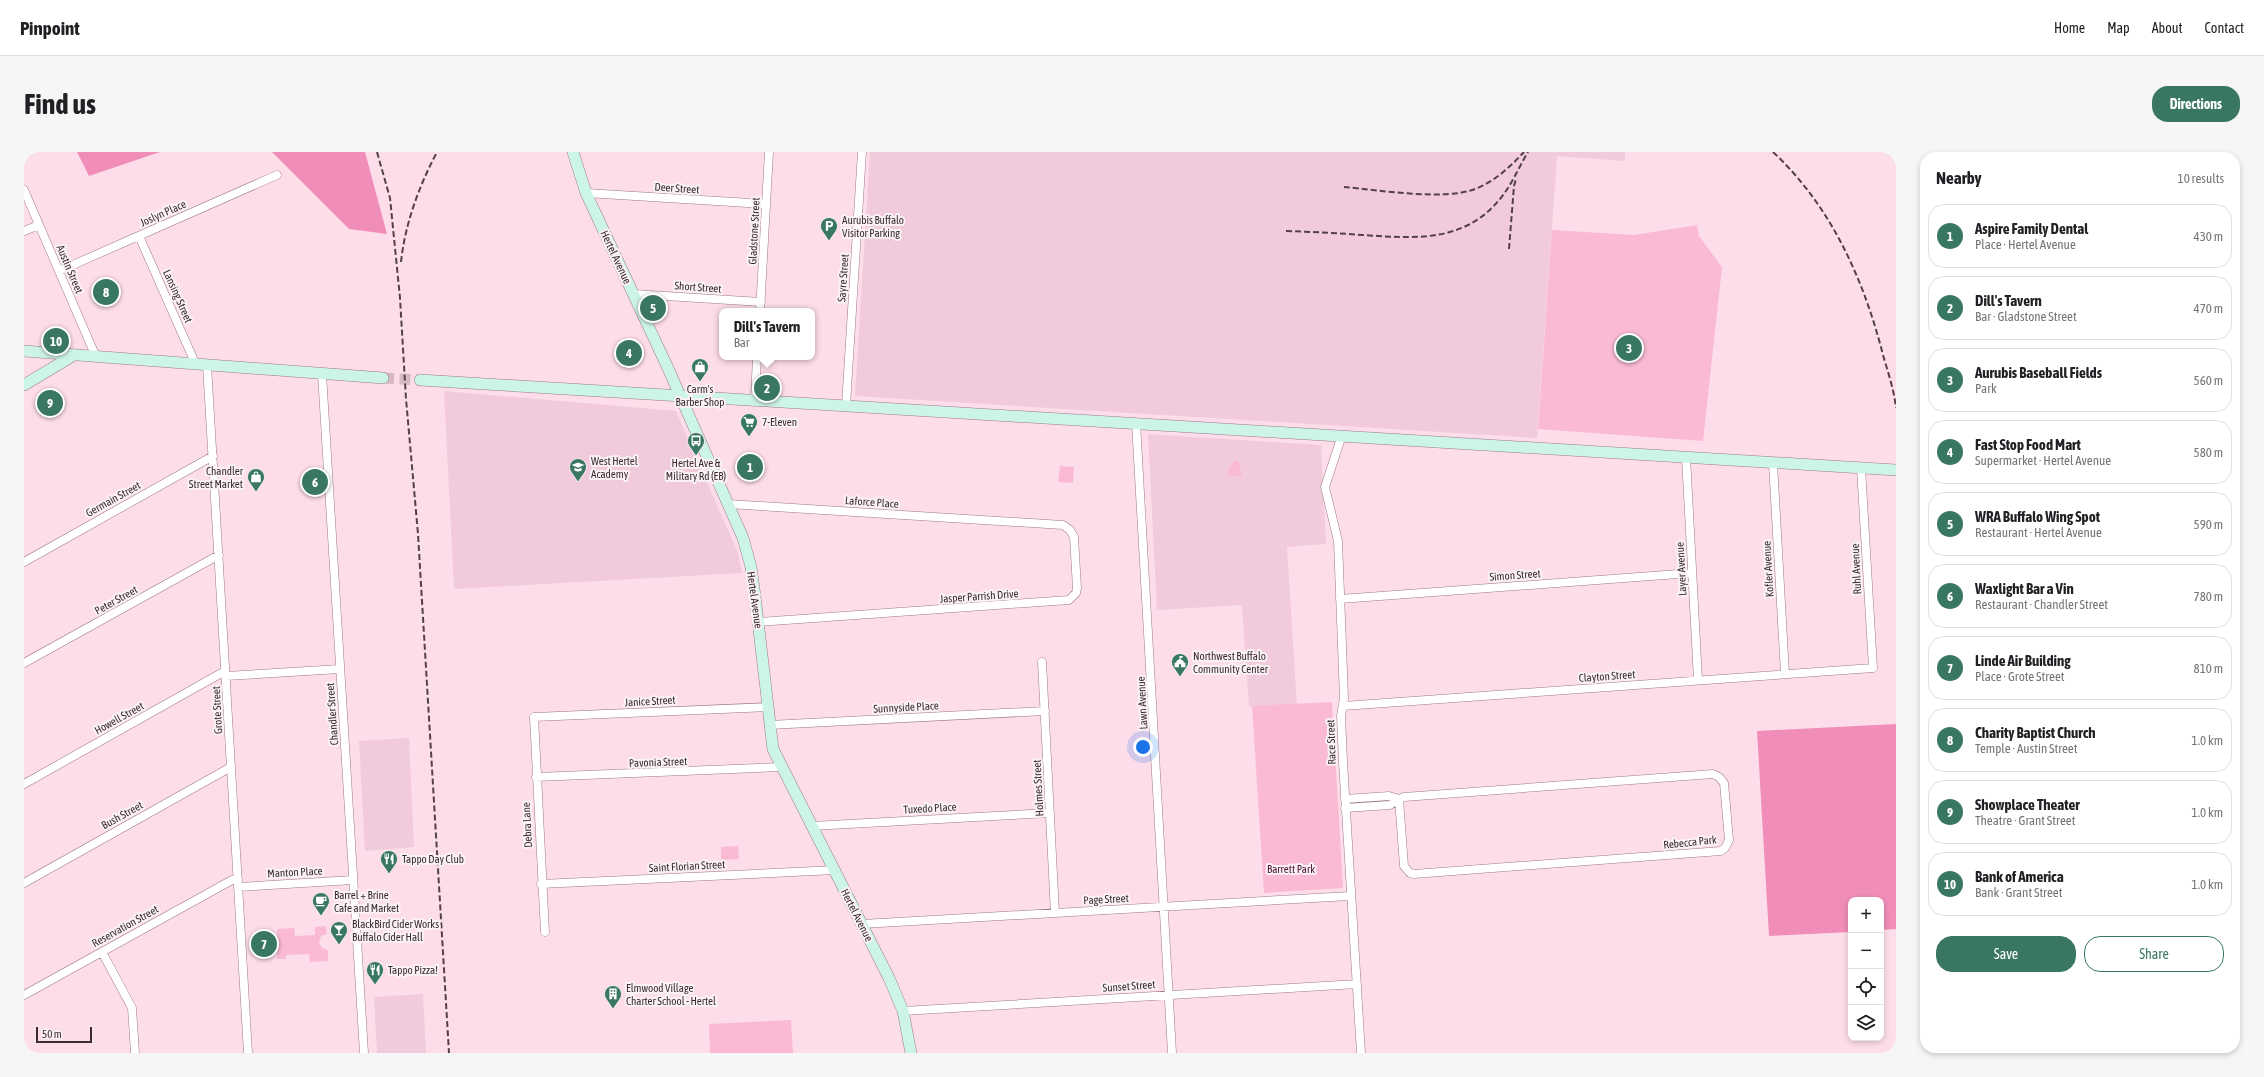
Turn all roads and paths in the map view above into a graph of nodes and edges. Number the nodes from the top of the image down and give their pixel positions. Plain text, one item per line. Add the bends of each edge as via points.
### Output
1 (573, 152) edge
2 (769, 152) edge
3 (862, 152) edge
4 (277, 175) dead end
5 (24, 190) edge
6 (586, 193) junction
7 (766, 204) junction
8 (39, 225) junction
9 (24, 231) edge
10 (139, 236) junction
11 (59, 271) junction
12 (634, 294) junction
13 (760, 302) junction
14 (760, 308) edge
15 (24, 351) edge
16 (74, 355) junction
17 (96, 357) junction
18 (757, 360) edge
19 (202, 365) junction
20 (322, 374) junction
21 (383, 378) tunnel mouth
22 (420, 380) tunnel mouth
23 (24, 385) edge
24 (681, 396) junction
25 (755, 399) junction
26 (846, 405) junction
27 (1136, 423) junction
28 (1342, 435) junction
29 (213, 456) junction
30 (1686, 457) junction
31 (1774, 462) junction
32 (1861, 468) junction
33 (1896, 470) edge
34 (728, 504) junction
35 (1014, 522) joint
36 (218, 555) junction
37 (24, 562) edge
38 (1692, 573) junction
39 (1340, 598) junction
40 (758, 622) junction
41 (1042, 662) dead end
42 (24, 663) edge
43 (1873, 668) joint
44 (340, 669) junction
45 (226, 673) junction
46 (1785, 674) junction
47 (1698, 680) junction
48 (1343, 706) junction
49 (767, 707) junction
50 (1045, 711) junction
51 (534, 717) joint
52 (769, 725) junction
53 (231, 767) junction
54 (781, 767) junction
55 (536, 777) junction
56 (24, 784) edge
57 (1345, 799) junction
58 (1399, 799) junction
59 (1345, 808) junction
60 (1050, 813) junction
61 (812, 826) junction
62 (835, 870) junction
63 (353, 880) junction
64 (24, 882) edge
65 (238, 883) junction
66 (541, 884) junction
67 (1350, 896) junction
68 (1164, 907) junction
69 (1055, 913) junction
70 (862, 924) junction
71 (545, 932) dead end
72 (102, 952) junction
73 (1357, 984) junction
74 (1168, 994) junction
75 (24, 995) edge
76 (903, 1011) junction
77 (135, 1053) edge
78 (248, 1053) edge
79 (364, 1053) edge
80 (911, 1053) edge
81 (1172, 1053) edge
82 (1361, 1053) edge

1 - 6 main road, Hertel Avenue
2 - 7 street, Gladstone Street
3 - 26 street, Sayre Street
4 - 10 street, Joslyn Place
5 - 8 street, Austin Street
6 - 7 street, Deer Street
6 - 12 main road, Hertel Avenue
7 - 13 street, Gladstone Street
8 - 9 street
8 - 11 street, Austin Street
10 - 11 street, Joslyn Place
10 - 19 street, Lansing Street
11 - 17 street, Austin Street
12 - 13 street, Short Street
12 - 24 main road, Hertel Avenue
13 - 14 street, Gladstone Street
15 - 16 main road
16 - 17 main road
16 - 23 main road
17 - 19 main road
18 - 25 street
19 - 20 main road
19 - 29 street, Grote Street
20 - 21 main road
20 - 44 street, Chandler Street
22 - 24 main road
24 - 25 main road
24 - 34 main road, Hertel Avenue
25 - 26 main road
26 - 27 main road
27 - 28 main road
27 - 68 street, Lawn Avenue
28 - 30 main road
28 - 39 street, Race Street via 1325,487 1338,541
29 - 36 street, Grote Street
29 - 37 street, Germain Street
30 - 31 main road
30 - 38 street, Layer Avenue
31 - 32 main road
31 - 46 street, Kofler Avenue
32 - 33 main road
32 - 43 street, Ruhl Avenue
34 - 35 street, Laforce Place
34 - 40 main road, Hertel Avenue via 743,538 751,567
35 - 40 street, Jasper Parrish Drive via 1063,525 1070,530 1074,537 1077,588 1073,598 1066,601
36 - 42 street, Peter Street
36 - 45 street, Grote Street
38 - 39 street, Simon Street
38 - 47 street, Layer Avenue
39 - 48 street, Race Street
40 - 49 main road, Hertel Avenue
41 - 50 street, Holmes Street
43 - 46 street, Clayton Street
44 - 45 street, Howell Street
44 - 63 street, Chandler Street
45 - 53 street, Grote Street
45 - 56 street, Howell Street
46 - 47 street, Clayton Street
47 - 48 street, Clayton Street
48 - 57 street, Race Street via 1341,716
49 - 51 street, Janice Street
49 - 52 main road, Hertel Avenue
50 - 52 street, Sunnyside Place
50 - 60 street, Holmes Street
51 - 55 street, Debra Lane
52 - 54 main road, Hertel Avenue via 773,748
53 - 64 street, Bush Street
53 - 65 street, Grote Street
54 - 55 street, Pavonia Street
54 - 61 main road, Hertel Avenue
55 - 66 street, Debra Lane
57 - 58 street, Rebecca Park via 1389,796
57 - 59 street, Race Street
58 - 58 street, Rebecca Park via 1713,774 1724,783 1729,840 1725,848 1717,852 1414,874 1406,870 1403,863
58 - 59 street, Rebecca Park via 1390,805
59 - 67 street, Race Street
60 - 61 street, Tuxedo Place
60 - 69 street, Holmes Street
61 - 62 main road, Hertel Avenue
62 - 66 street, Saint Florian Street
62 - 70 main road, Hertel Avenue
63 - 65 street, Manton Place
63 - 79 street, Chandler Street
65 - 72 street, Reservation Street via 232,880
65 - 78 street, Grote Street
66 - 71 street, Debra Lane
67 - 68 street, Page Street
67 - 73 street, Race Street
68 - 69 street, Page Street
68 - 74 street, Lawn Avenue
69 - 70 street, Page Street
70 - 76 main road, Hertel Avenue
72 - 75 street, Reservation Street
72 - 77 street via 132,1008
73 - 74 street, Sunset Street
73 - 82 street, Race Street
74 - 76 street, Sunset Street
74 - 81 street, Lawn Avenue
76 - 80 main road, Hertel Avenue

